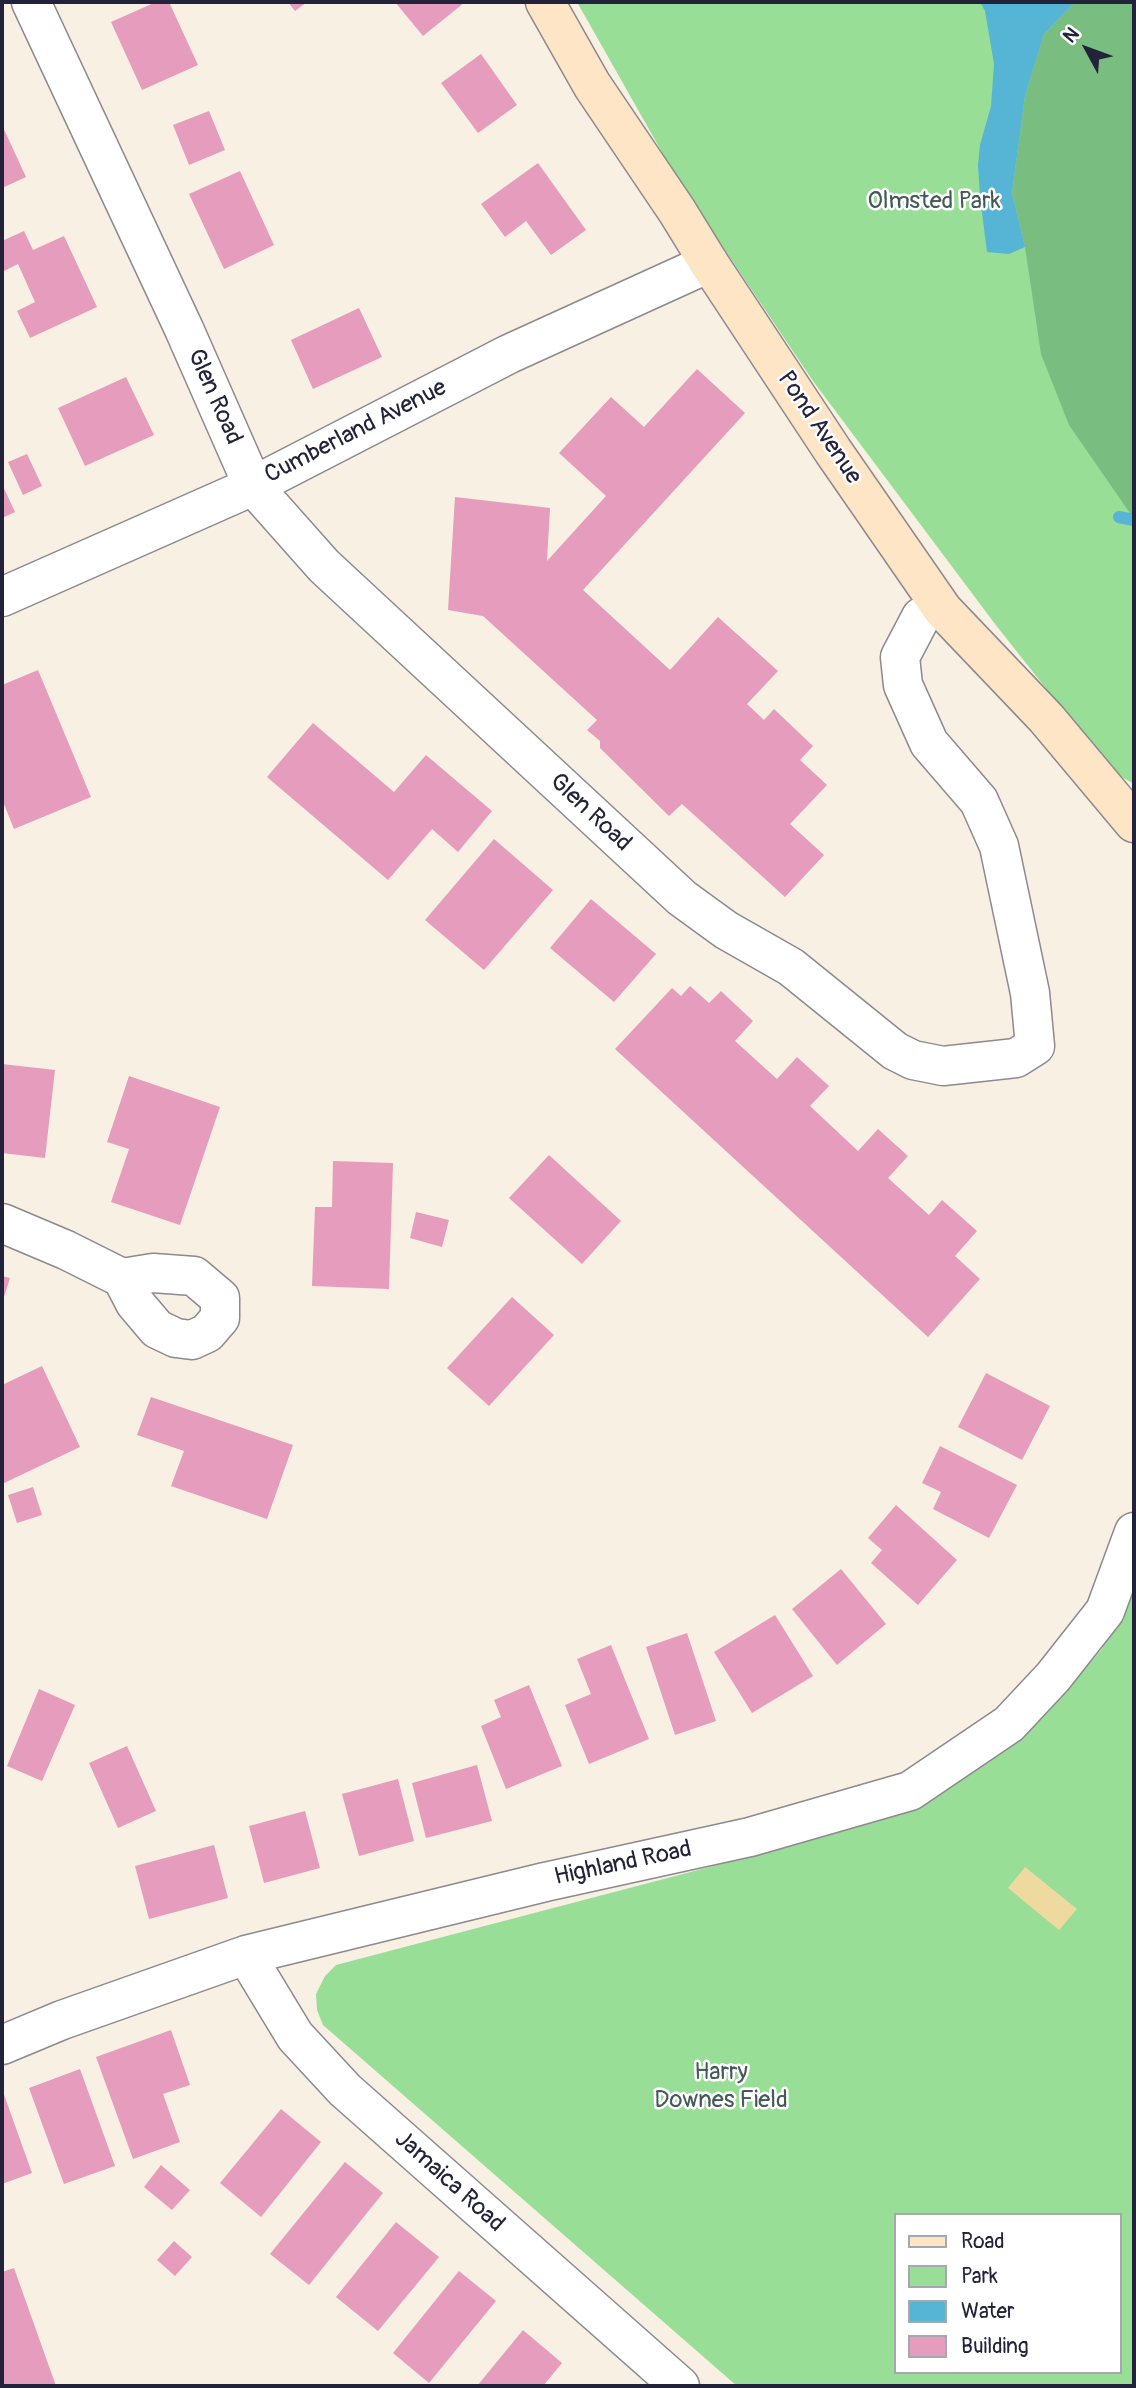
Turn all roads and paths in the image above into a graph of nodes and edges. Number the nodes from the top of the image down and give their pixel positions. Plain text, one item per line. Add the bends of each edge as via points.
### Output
1 (32, 2) edge
2 (545, 2) edge
3 (709, 263) junction
4 (253, 486) junction
5 (2, 597) edge
6 (921, 617) dead end
7 (1134, 823) edge
8 (2, 1223) edge
9 (122, 1278) dead end
10 (1134, 1532) edge
11 (246, 1955) junction
12 (2, 2045) edge
13 (680, 2386) edge

1 - 4 street, Glen Road
2 - 3 main road, Pond Avenue via 593,85
3 - 4 street, Cumberland Avenue via 509,354
3 - 7 main road, Pond Avenue via 943,610 1045,718
4 - 5 street, Cumberland Avenue
4 - 6 street, Glen Road via 324,566 682,898 726,930 791,967 895,1051 913,1060 943,1066 1016,1058 1035,1046 1030,993 999,846 979,801 929,743 902,685 900,657
8 - 9 street
10 - 11 street, Highland Road via 1105,1611 1053,1677 1009,1724 910,1791 750,1837
11 - 12 street, Highland Road
11 - 13 street, Jamaica Road via 295,2036 345,2090

